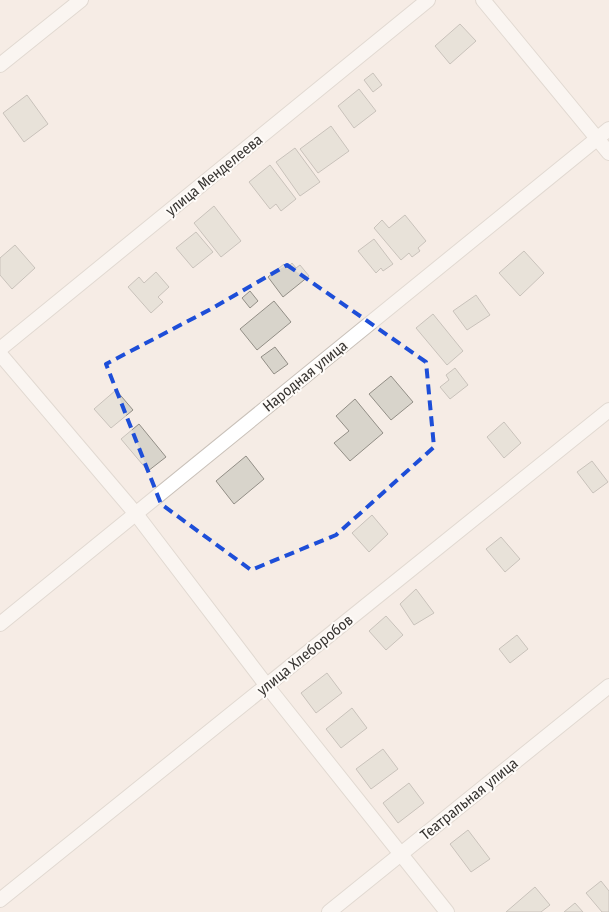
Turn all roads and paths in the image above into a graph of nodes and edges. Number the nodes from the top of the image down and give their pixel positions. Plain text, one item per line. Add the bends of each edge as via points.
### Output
1 (81, 0) edge
2 (428, 0) edge
3 (483, 0) edge
4 (0, 66) edge
5 (609, 129) edge
6 (597, 138) junction
7 (609, 153) edge
8 (0, 349) edge
9 (0, 354) edge
10 (609, 410) edge
11 (136, 514) junction
12 (0, 624) edge
13 (267, 686) junction
14 (609, 686) edge
15 (400, 855) junction
16 (0, 900) edge
17 (328, 912) edge
18 (446, 912) edge

1 - 4 street
2 - 8 street, улица Менделеева
3 - 6 street
5 - 6 street, Народная улица
6 - 7 street
6 - 11 street, Народная улица
9 - 11 street
10 - 13 street, улица Хлеборобов
11 - 12 street, Народная улица
11 - 13 street
13 - 15 street
13 - 16 street, улица Хлеборобов
14 - 15 street, Театральная улица
15 - 17 street, Театральная улица
15 - 18 street

